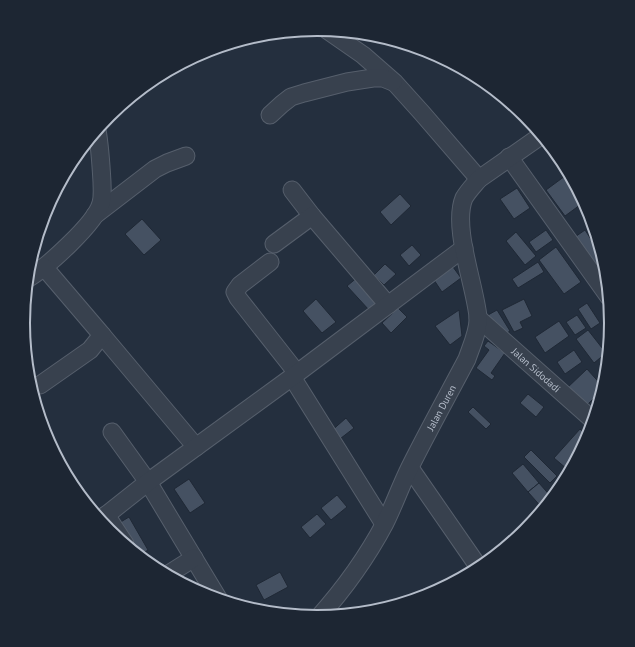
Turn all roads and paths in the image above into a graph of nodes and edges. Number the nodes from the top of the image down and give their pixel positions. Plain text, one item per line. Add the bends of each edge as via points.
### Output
1 (337, 37) edge
2 (395, 83) junction
3 (270, 115) dead end
4 (98, 138) edge
5 (538, 138) edge
6 (186, 156) dead end
7 (509, 158) junction
8 (479, 178) junction
9 (292, 190) dead end
10 (95, 215) junction
11 (312, 216) junction
12 (274, 244) dead end
13 (464, 248) junction
14 (270, 262) dead end
15 (47, 271) junction
16 (34, 276) edge
17 (603, 289) edge
18 (388, 305) junction
19 (478, 318) junction
20 (102, 335) junction
21 (294, 375) junction
22 (40, 385) dead end
23 (590, 417) edge
24 (112, 432) dead end
25 (196, 448) junction
26 (410, 468) junction
27 (148, 482) junction
28 (104, 516) edge
29 (384, 524) junction
30 (194, 558) junction
31 (476, 563) edge
32 (173, 571) edge
33 (213, 591) edge
34 (325, 611) edge

1 - 2 street via 363,55
2 - 3 street via 383,78 373,78 315,90 291,97
2 - 8 street
4 - 10 street via 102,191 101,203
5 - 7 street, Jalan Duren
6 - 10 street via 155,169
7 - 8 street, Jalan Duren
7 - 17 street
8 - 13 street, Jalan Duren via 464,198 461,212
9 - 11 street
10 - 15 street
11 - 12 street
11 - 18 street
13 - 18 street
13 - 19 street, Jalan Duren
14 - 21 street via 240,285 236,292
15 - 16 street
15 - 20 street
18 - 21 street
19 - 23 street, Jalan Sidodadi
19 - 26 street, Jalan Duren via 467,359
20 - 22 street via 90,350
20 - 25 street
21 - 25 street
21 - 29 street
24 - 27 street
25 - 27 street
26 - 29 street, Jalan Duren
26 - 31 street
27 - 28 street
27 - 30 street
29 - 34 street, Jalan Duren via 360,564
30 - 32 street
30 - 33 street

